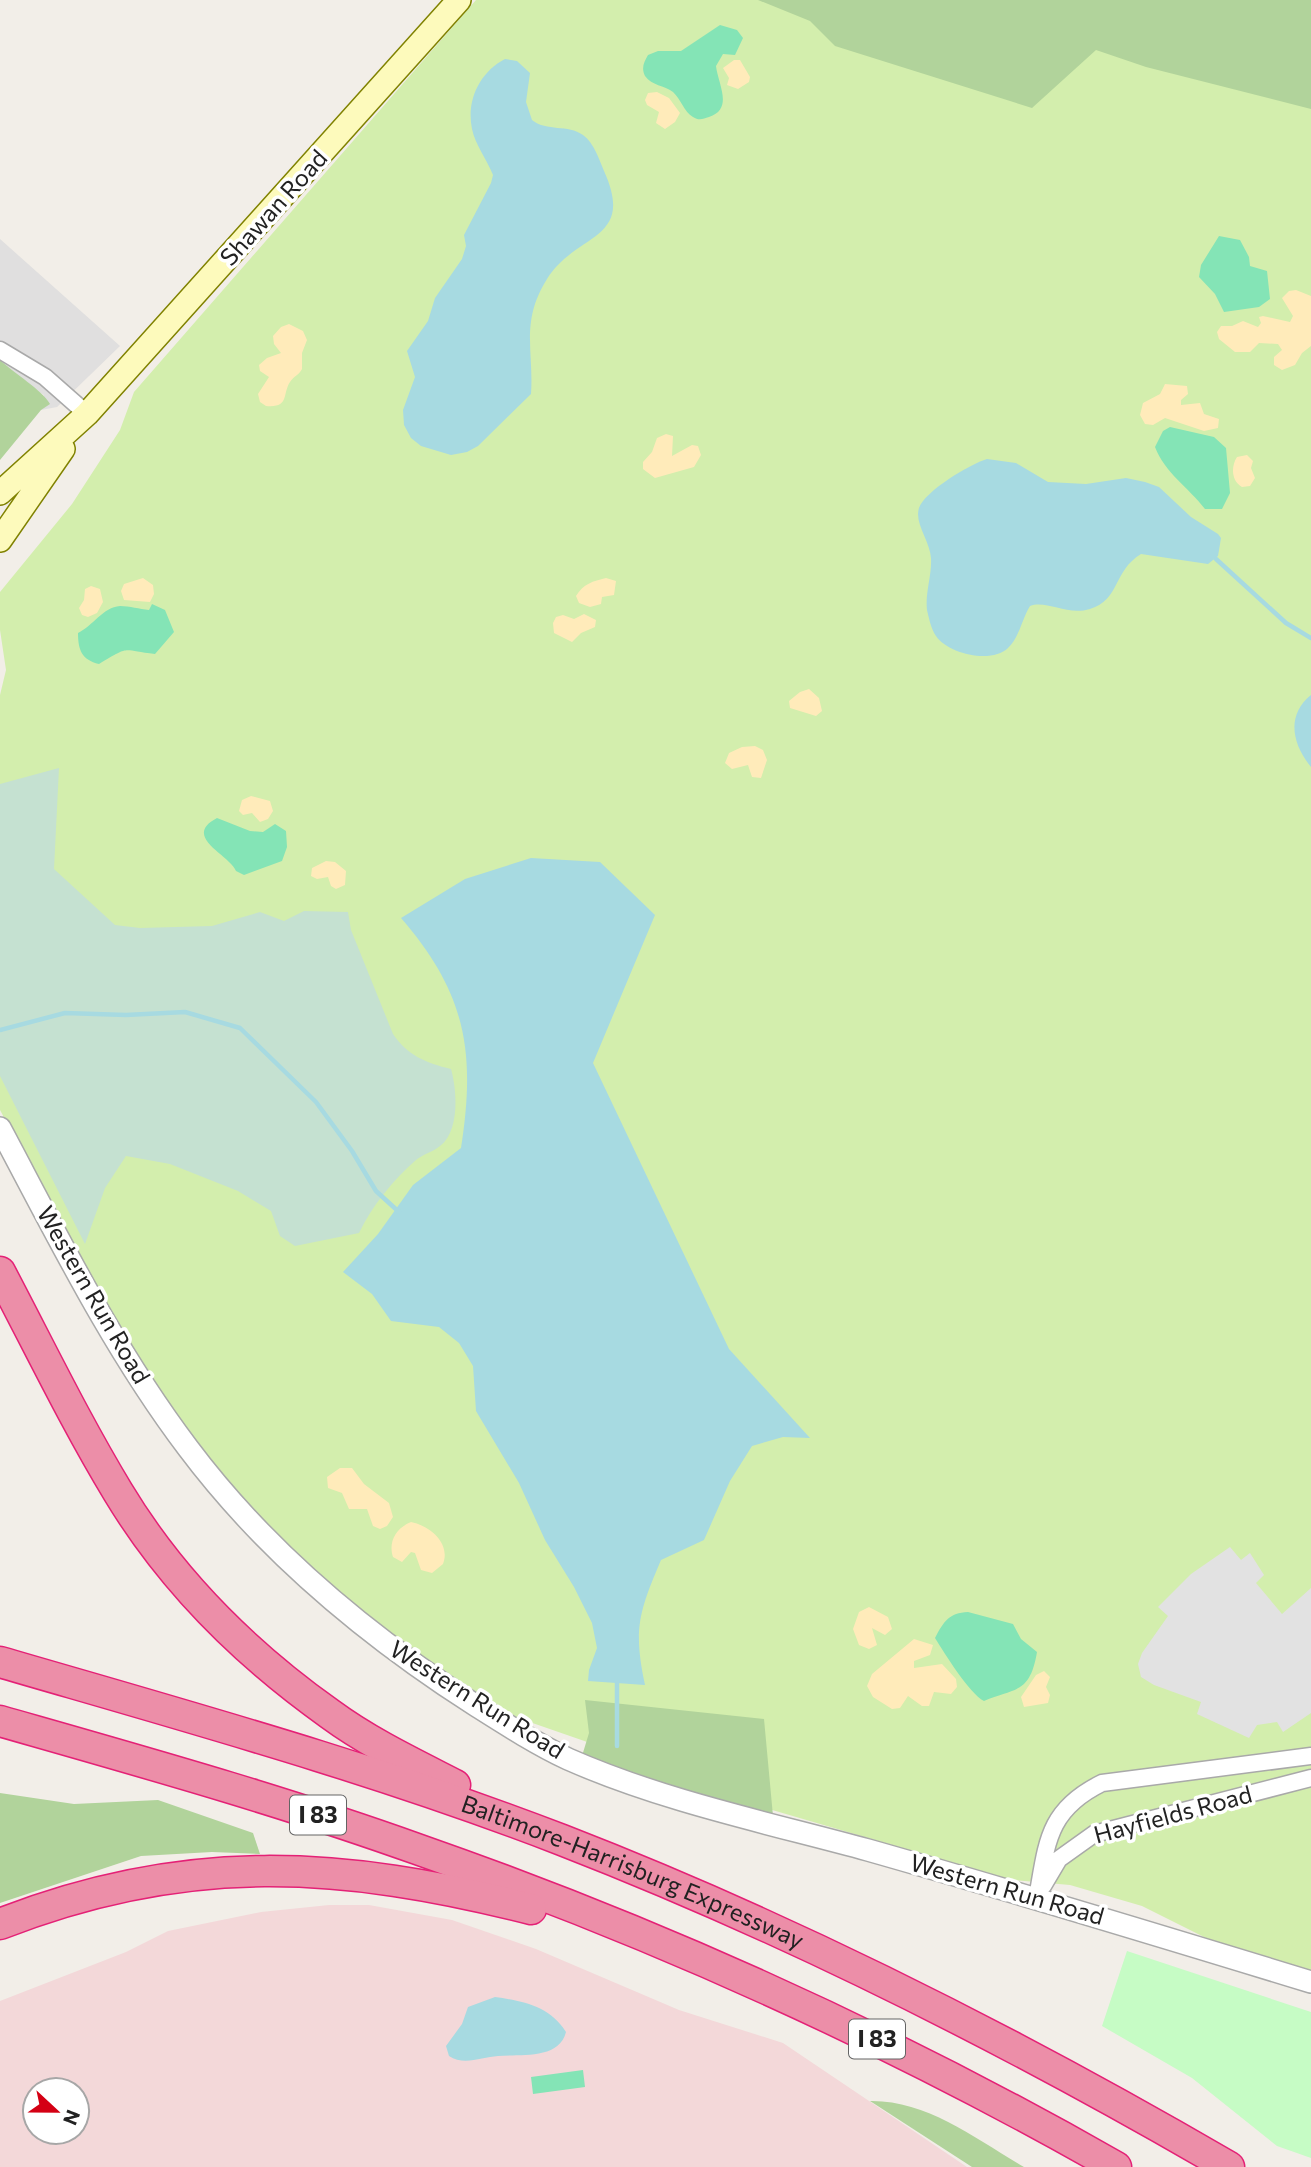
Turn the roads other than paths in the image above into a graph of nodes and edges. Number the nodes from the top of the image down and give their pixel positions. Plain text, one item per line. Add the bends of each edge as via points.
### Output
1 (460, 0) edge
2 (0, 350) edge
3 (87, 414) junction
4 (0, 493) edge
5 (0, 540) edge
6 (0, 1128) edge
7 (0, 1272) edge
8 (0, 1662) edge
9 (0, 1723) edge
10 (1311, 1756) edge
11 (1311, 1778) edge
12 (561, 1839) junction
13 (1037, 1898) junction
14 (0, 1924) edge
15 (629, 1929) junction
16 (1311, 1982) edge
17 (1116, 2167) edge
18 (1229, 2167) edge

1 - 3 main road, Shawan Road
2 - 3 street via 45,377
3 - 4 main road, Shawan Road
3 - 5 main road, Shawan Road
6 - 13 street, Western Run Road via 105,1325 190,1451 281,1553 372,1634 511,1728 594,1769
7 - 12 highway via 119,1493 171,1566 229,1631 279,1676 354,1730
8 - 12 highway, Baltimore-Harrisburg Expressway / I 83 via 335,1760
9 - 15 highway, I 83 via 330,1819
10 - 13 street, Hayfields Road via 1102,1783 1084,1792 1055,1820
11 - 13 street, Hayfields Road via 1094,1834 1059,1859
12 - 18 highway, Baltimore-Harrisburg Expressway / I 83 via 784,1932 907,1991
13 - 16 street, Western Run Road
14 - 15 highway via 76,1897 127,1885 232,1871 286,1870 343,1872 433,1886 548,1913 613,1937
15 - 17 highway, I 83 via 881,2041

